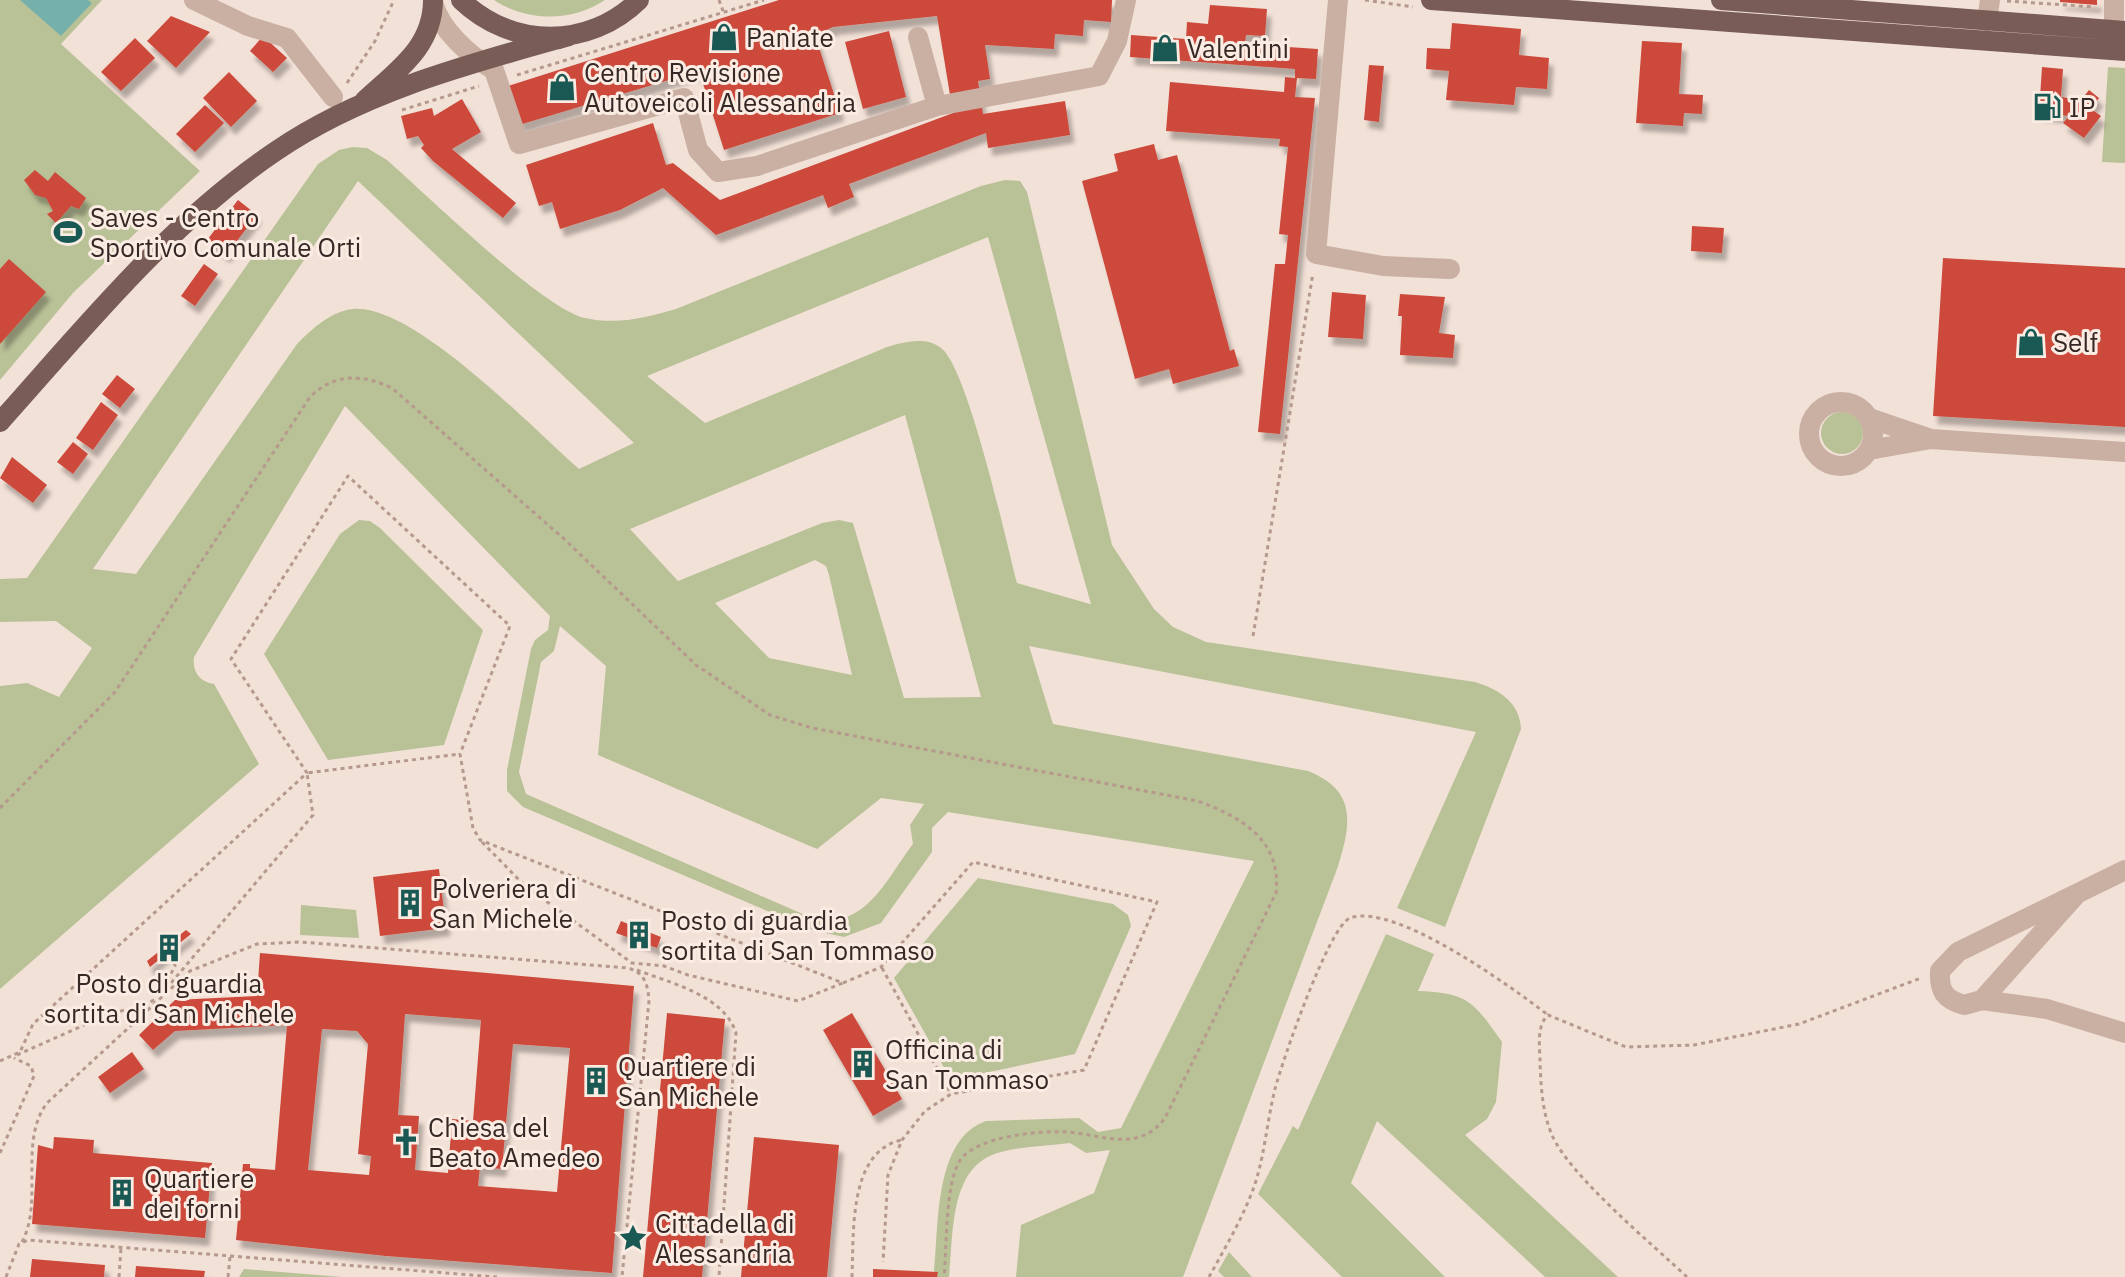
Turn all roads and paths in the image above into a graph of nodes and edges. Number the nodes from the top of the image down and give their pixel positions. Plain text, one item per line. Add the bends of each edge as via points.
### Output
1 (194, 0) edge
2 (394, 0) edge
3 (461, 0) edge
4 (658, 0) edge
5 (719, 0) edge
6 (764, 0) edge
7 (1126, 0) edge
8 (1338, 0) edge
9 (1431, 0) edge
10 (1733, 0) edge
11 (1990, 0) edge
12 (2000, 0) edge
13 (433, 1) edge
14 (2114, 4) edge
15 (634, 5) edge
16 (1858, 5) edge
17 (724, 13) junction
18 (1987, 21) junction
19 (2119, 30) edge
20 (569, 36) junction
21 (918, 37) dead end
22 (2125, 51) edge
23 (480, 62) junction
24 (500, 81) junction
25 (333, 97) joint
26 (937, 106) junction
27 (355, 109) junction
28 (398, 112) dead end
29 (1316, 254) junction
30 (1450, 269) dead end
31 (1869, 418) junction
32 (0, 422) edge
33 (1931, 439) junction
34 (1869, 450) junction
35 (2125, 452) edge
36 (1253, 636) dead end
37 (460, 754) junction
38 (307, 773) junction
39 (0, 808) edge
40 (480, 840) junction
41 (2125, 870) edge
42 (2075, 896) junction
43 (171, 950) dead end
44 (632, 963) junction
45 (2015, 964) junction
46 (881, 967) junction
47 (628, 968) junction
48 (1940, 971) junction
49 (843, 983) junction
50 (159, 999) junction
51 (1982, 1000) junction
52 (2047, 1009) junction
53 (1548, 1015) junction
54 (2125, 1033) edge
55 (10, 1057) junction
56 (0, 1061) edge
57 (951, 1094) junction
58 (902, 1140) junction
59 (0, 1153) edge
60 (22, 1242) junction
61 (121, 1248) junction
62 (230, 1256) junction
63 (883, 1262) dead end
64 (6, 1277) edge
65 (119, 1277) edge
66 (228, 1277) edge
67 (497, 1277) edge
68 (622, 1277) edge
69 (719, 1277) edge
70 (852, 1277) edge
71 (944, 1277) edge
72 (1209, 1277) edge
73 (1687, 1277) edge

1 - 25 street via 287,38
2 - 25 path via 375,41
3 - 20 main road via 508,30 538,37
4 - 15 main road
5 - 17 path
6 - 17 path
7 - 26 street via 1117,41 1099,76
8 - 29 street
9 - 22 main road
10 - 16 main road
11 - 18 street
12 - 14 path
13 - 23 street via 440,21
13 - 27 main road via 422,45
14 - 19 street
15 - 20 main road via 601,27
16 - 18 main road
17 - 24 path
18 - 19 main road
20 - 23 main road
21 - 26 street
23 - 24 street
23 - 27 main road
24 - 26 street via 519,144 684,98 698,150 718,172 757,166
24 - 28 path
27 - 32 main road via 278,149 223,190 142,264
29 - 30 street via 1383,266
29 - 36 path
31 - 33 street
31 - 34 street
31 - 34 street via 1853,404 1831,404 1814,418 1810,437 1817,455 1834,465 1854,463
33 - 34 street
33 - 35 street
37 - 38 path
37 - 38 path via 510,626 348,476 231,659
37 - 40 path via 473,828
38 - 50 path via 313,815
38 - 55 path via 33,1024 20,1052
39 - 71 path via 115,692 310,397 330,382 350,377 383,384 406,398 563,538 696,665 770,715 812,728 1198,801 1240,818 1262,839 1276,864 1276,893 1165,1118 1128,1140 1066,1132 990,1141 971,1149 955,1171
40 - 44 path via 525,886
40 - 49 path
41 - 42 street
42 - 45 street
42 - 48 street via 1958,952
43 - 50 path via 175,966
44 - 47 path
44 - 49 path via 798,1001
45 - 51 street
45 - 52 street via 2023,991
46 - 49 path
46 - 57 path
46 - 57 path via 973,862 1157,902 1084,1070
47 - 50 path via 282,941 204,964
47 - 68 path via 645,980 649,1001
47 - 69 path via 713,1003 734,1029
48 - 51 street via 1939,987 1949,1000 1964,1005
48 - 53 path via 1799,1024 1694,1045 1626,1047
50 - 55 path
50 - 60 path via 44,1107 35,1132
51 - 52 street
52 - 54 street
53 - 72 path via 1439,942 1367,916 1341,925 1288,1047 1253,1189
53 - 73 path via 1540,1034 1540,1066 1552,1135 1575,1169
55 - 56 path
55 - 59 path via 31,1066 34,1076
57 - 58 path via 925,1111
58 - 63 path via 888,1175
58 - 70 path via 881,1147 870,1159 856,1212
60 - 61 path
60 - 64 path
61 - 62 path
61 - 65 path
62 - 66 path
62 - 67 path

